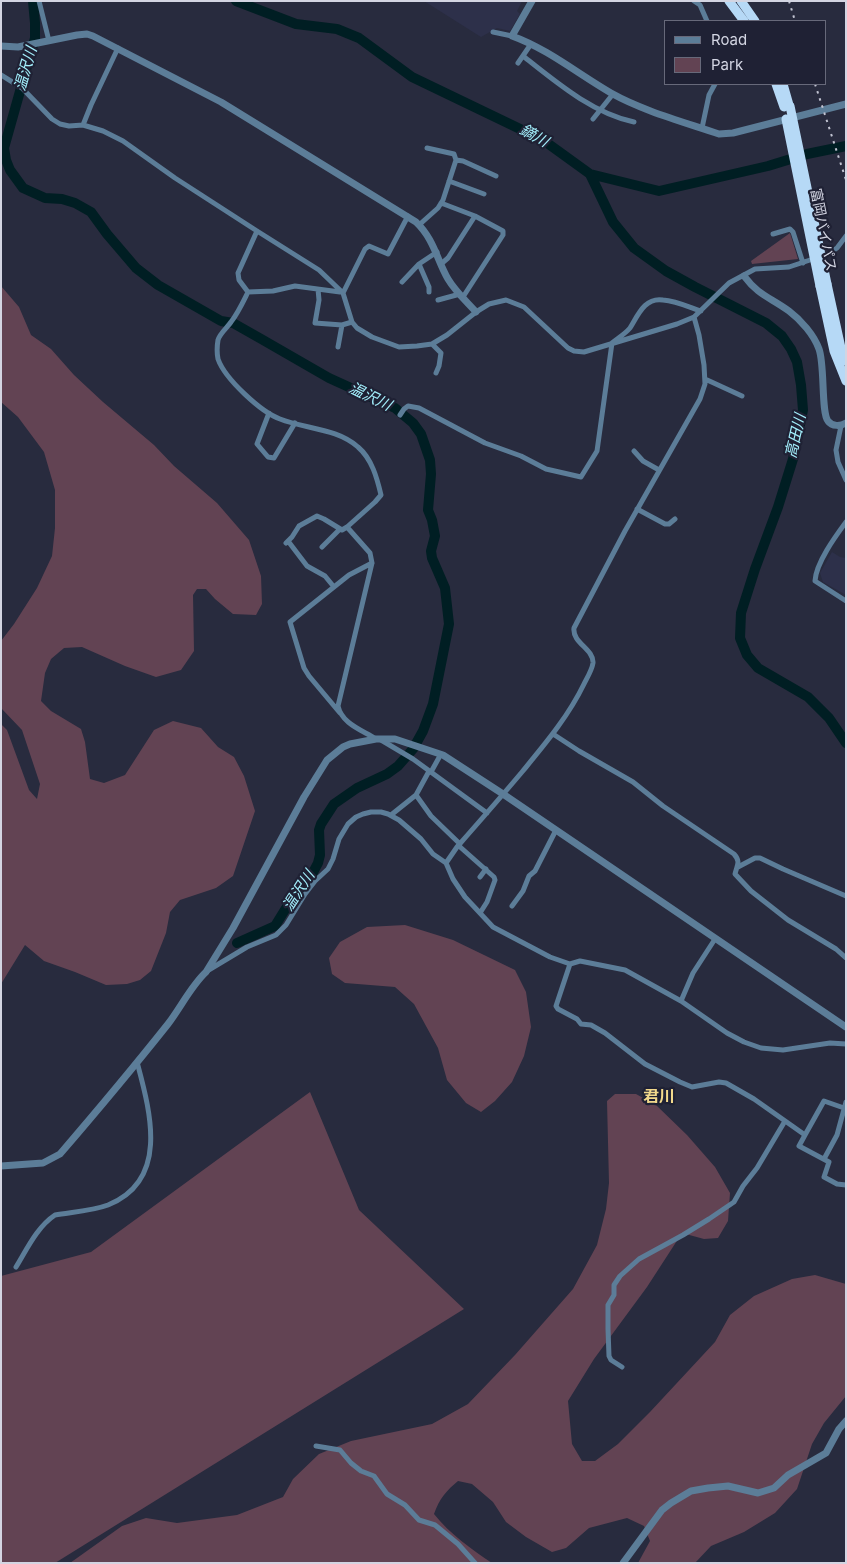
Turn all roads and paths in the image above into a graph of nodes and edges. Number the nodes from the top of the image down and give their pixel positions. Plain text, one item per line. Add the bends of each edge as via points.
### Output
1 (39, 1) edge
2 (532, 1) edge
3 (694, 1) edge
4 (729, 1) edge
5 (741, 1) edge
6 (707, 20) edge
7 (743, 20) edge
8 (754, 20) edge
9 (493, 32) dead end
10 (512, 36) junction
11 (48, 41) junction
12 (531, 44) junction
13 (1, 46) edge
14 (118, 48) junction
15 (523, 56) junction
16 (518, 63) dead end
17 (3, 76) edge
18 (714, 85) edge
19 (776, 85) edge
20 (783, 85) edge
21 (613, 94) junction
22 (846, 104) edge
23 (787, 106) junction
24 (600, 109) junction
25 (593, 119) dead end
26 (634, 122) dead end
27 (83, 125) junction
28 (702, 128) junction
29 (427, 148) dead end
30 (456, 160) junction
31 (496, 176) dead end
32 (449, 181) junction
33 (484, 194) dead end
34 (441, 203) junction
35 (408, 216) junction
36 (475, 216) junction
37 (420, 226) junction
38 (257, 232) junction
39 (773, 234) dead end
40 (846, 236) edge
41 (437, 252) junction
42 (803, 263) junction
43 (419, 264) junction
44 (442, 264) junction
45 (744, 276) junction
46 (402, 282) dead end
47 (824, 285) junction
48 (318, 289) junction
49 (248, 292) junction
50 (429, 292) dead end
51 (343, 293) junction
52 (461, 295) junction
53 (438, 300) dead end
54 (702, 310) junction
55 (476, 312) junction
56 (694, 317) junction
57 (352, 322) junction
58 (342, 325) junction
59 (612, 343) junction
60 (432, 344) junction
61 (338, 348) dead end
62 (846, 361) edge
63 (436, 372) dead end
64 (705, 379) junction
65 (846, 381) edge
66 (742, 396) dead end
67 (269, 413) junction
68 (400, 415) dead end
69 (295, 423) junction
70 (844, 424) edge
71 (634, 451) dead end
72 (659, 470) junction
73 (846, 480) edge
74 (637, 509) junction
75 (675, 519) dead end
76 (846, 522) edge
77 (347, 527) junction
78 (340, 529) junction
79 (322, 548) dead end
80 (372, 563) junction
81 (334, 587) junction
82 (846, 601) edge
83 (340, 713) junction
84 (553, 734) junction
85 (377, 738) junction
86 (441, 754) junction
87 (430, 772) junction
88 (503, 794) junction
89 (416, 795) junction
90 (487, 813) junction
91 (391, 815) junction
92 (556, 830) junction
93 (460, 845) junction
94 (446, 863) junction
95 (737, 867) junction
96 (486, 869) junction
97 (480, 877) dead end
98 (846, 896) edge
99 (512, 906) dead end
100 (480, 913) junction
101 (715, 939) junction
102 (846, 958) edge
103 (570, 964) junction
104 (206, 972) junction
105 (681, 1001) junction
106 (846, 1027) edge
107 (846, 1044) edge
108 (137, 1062) junction
109 (845, 1105) edge
110 (785, 1121) junction
111 (805, 1135) junction
112 (824, 1159) junction
113 (1, 1166) edge
114 (846, 1185) edge
115 (16, 1267) dead end
116 (622, 1367) dead end
117 (846, 1421) edge
118 (316, 1446) dead end
119 (472, 1562) edge
120 (623, 1563) edge

1 - 11 street
2 - 10 street
3 - 6 street via 700,5
4 - 7 highway
5 - 8 highway
9 - 10 street
10 - 12 street
11 - 13 street via 18,47
11 - 14 street via 87,34
12 - 15 street
12 - 21 street
14 - 27 street
14 - 35 street via 221,102
15 - 16 street
15 - 24 street via 564,88
17 - 27 street via 22,88 52,119 69,126
18 - 28 street
19 - 23 highway, 富岡バイパス
20 - 23 highway, 富岡バイパス
21 - 24 street
21 - 28 street
22 - 28 street via 733,133 718,134
23 - 47 highway, 富岡バイパス, bridge
24 - 25 street
24 - 26 street
27 - 38 street via 123,141
29 - 30 street via 454,154
30 - 31 street
30 - 32 street
32 - 33 street
32 - 34 street
34 - 36 street
34 - 37 street
35 - 37 street
35 - 51 street via 388,254 370,246 365,249
36 - 44 street
36 - 52 street via 503,231 504,235
37 - 41 street
38 - 49 street via 238,272 239,280
38 - 51 street via 319,270
39 - 42 street via 790,229
40 - 42 street via 828,254
41 - 43 street
41 - 44 street
42 - 45 street via 755,269
43 - 46 street
43 - 50 street
44 - 52 street via 449,281
45 - 54 street via 729,283
45 - 70 street via 756,290 799,320 816,342 822,360 826,418 830,423
47 - 62 highway, 富岡バイパス
47 - 65 highway, 富岡バイパス via 834,351
48 - 49 street via 295,286
48 - 51 street
48 - 58 street via 315,323
49 - 67 street via 218,338 217,353 234,384
51 - 57 street
52 - 53 street
52 - 55 street
54 - 56 street
54 - 59 street via 663,300 649,302 626,332
55 - 59 street via 489,304 506,300 524,307 574,351 584,352
55 - 60 street
56 - 59 street
56 - 64 street
57 - 58 street
57 - 60 street via 372,337 399,347
58 - 61 street
59 - 68 street via 597,451 581,477 546,469 485,443 419,408 408,406
60 - 63 street via 441,353
64 - 66 street
64 - 72 street via 700,399
67 - 69 street via 280,420
67 - 69 street via 257,444 268,457 274,458
69 - 77 street via 347,439 370,462 381,495
70 - 73 street via 836,450
71 - 72 street via 643,461
72 - 74 street
74 - 75 street via 665,524
74 - 84 street via 574,628 575,637 593,662 581,690
76 - 82 street via 824,556 815,581
77 - 78 street
77 - 80 street via 370,553
78 - 79 street
78 - 81 street via 317,516 299,526 287,542 307,566 324,576
80 - 81 street
80 - 83 street via 338,706
81 - 83 street via 290,622 304,668
83 - 85 street via 345,720
84 - 88 street
84 - 95 street via 633,782 726,848 738,858
85 - 86 street via 396,739
85 - 87 street
85 - 104 street via 350,744 327,760
86 - 87 street
86 - 88 street
87 - 89 street
87 - 90 street
88 - 90 street
88 - 92 street
89 - 91 street
89 - 93 street via 435,821
90 - 93 street
91 - 94 street
91 - 104 street via 371,812 356,817 339,839 328,869 305,894 286,925 276,935 247,947
92 - 99 street
92 - 101 street
93 - 94 street
93 - 96 street
94 - 100 street via 465,897
95 - 98 street via 760,858
95 - 102 street via 735,874 751,892
96 - 97 street
96 - 100 street via 495,880
100 - 103 street via 508,935
101 - 105 street via 693,973
101 - 106 street
103 - 105 street via 580,961 625,970
103 - 110 street via 556,1006 558,1009 581,1024 591,1025 605,1033 662,1073 692,1087 726,1083
104 - 108 street
105 - 107 street via 727,1033 760,1048 783,1050 830,1042
108 - 113 street via 60,1154 43,1163
108 - 115 street via 147,1098 152,1137 146,1168 137,1184 107,1205 55,1215 44,1225
109 - 111 street via 824,1101
109 - 112 street via 837,1135
110 - 111 street
110 - 116 street via 734,1202 683,1235 639,1258 614,1285 614,1295 608,1306 609,1356
111 - 112 street via 799,1146
112 - 114 street via 829,1162 824,1177
117 - 120 street via 826,1453 788,1475 774,1488 758,1493 728,1486 708,1488 691,1491 671,1503 662,1510
118 - 119 street via 340,1450 361,1471 374,1476 387,1494 405,1505 419,1520 435,1524 458,1544

